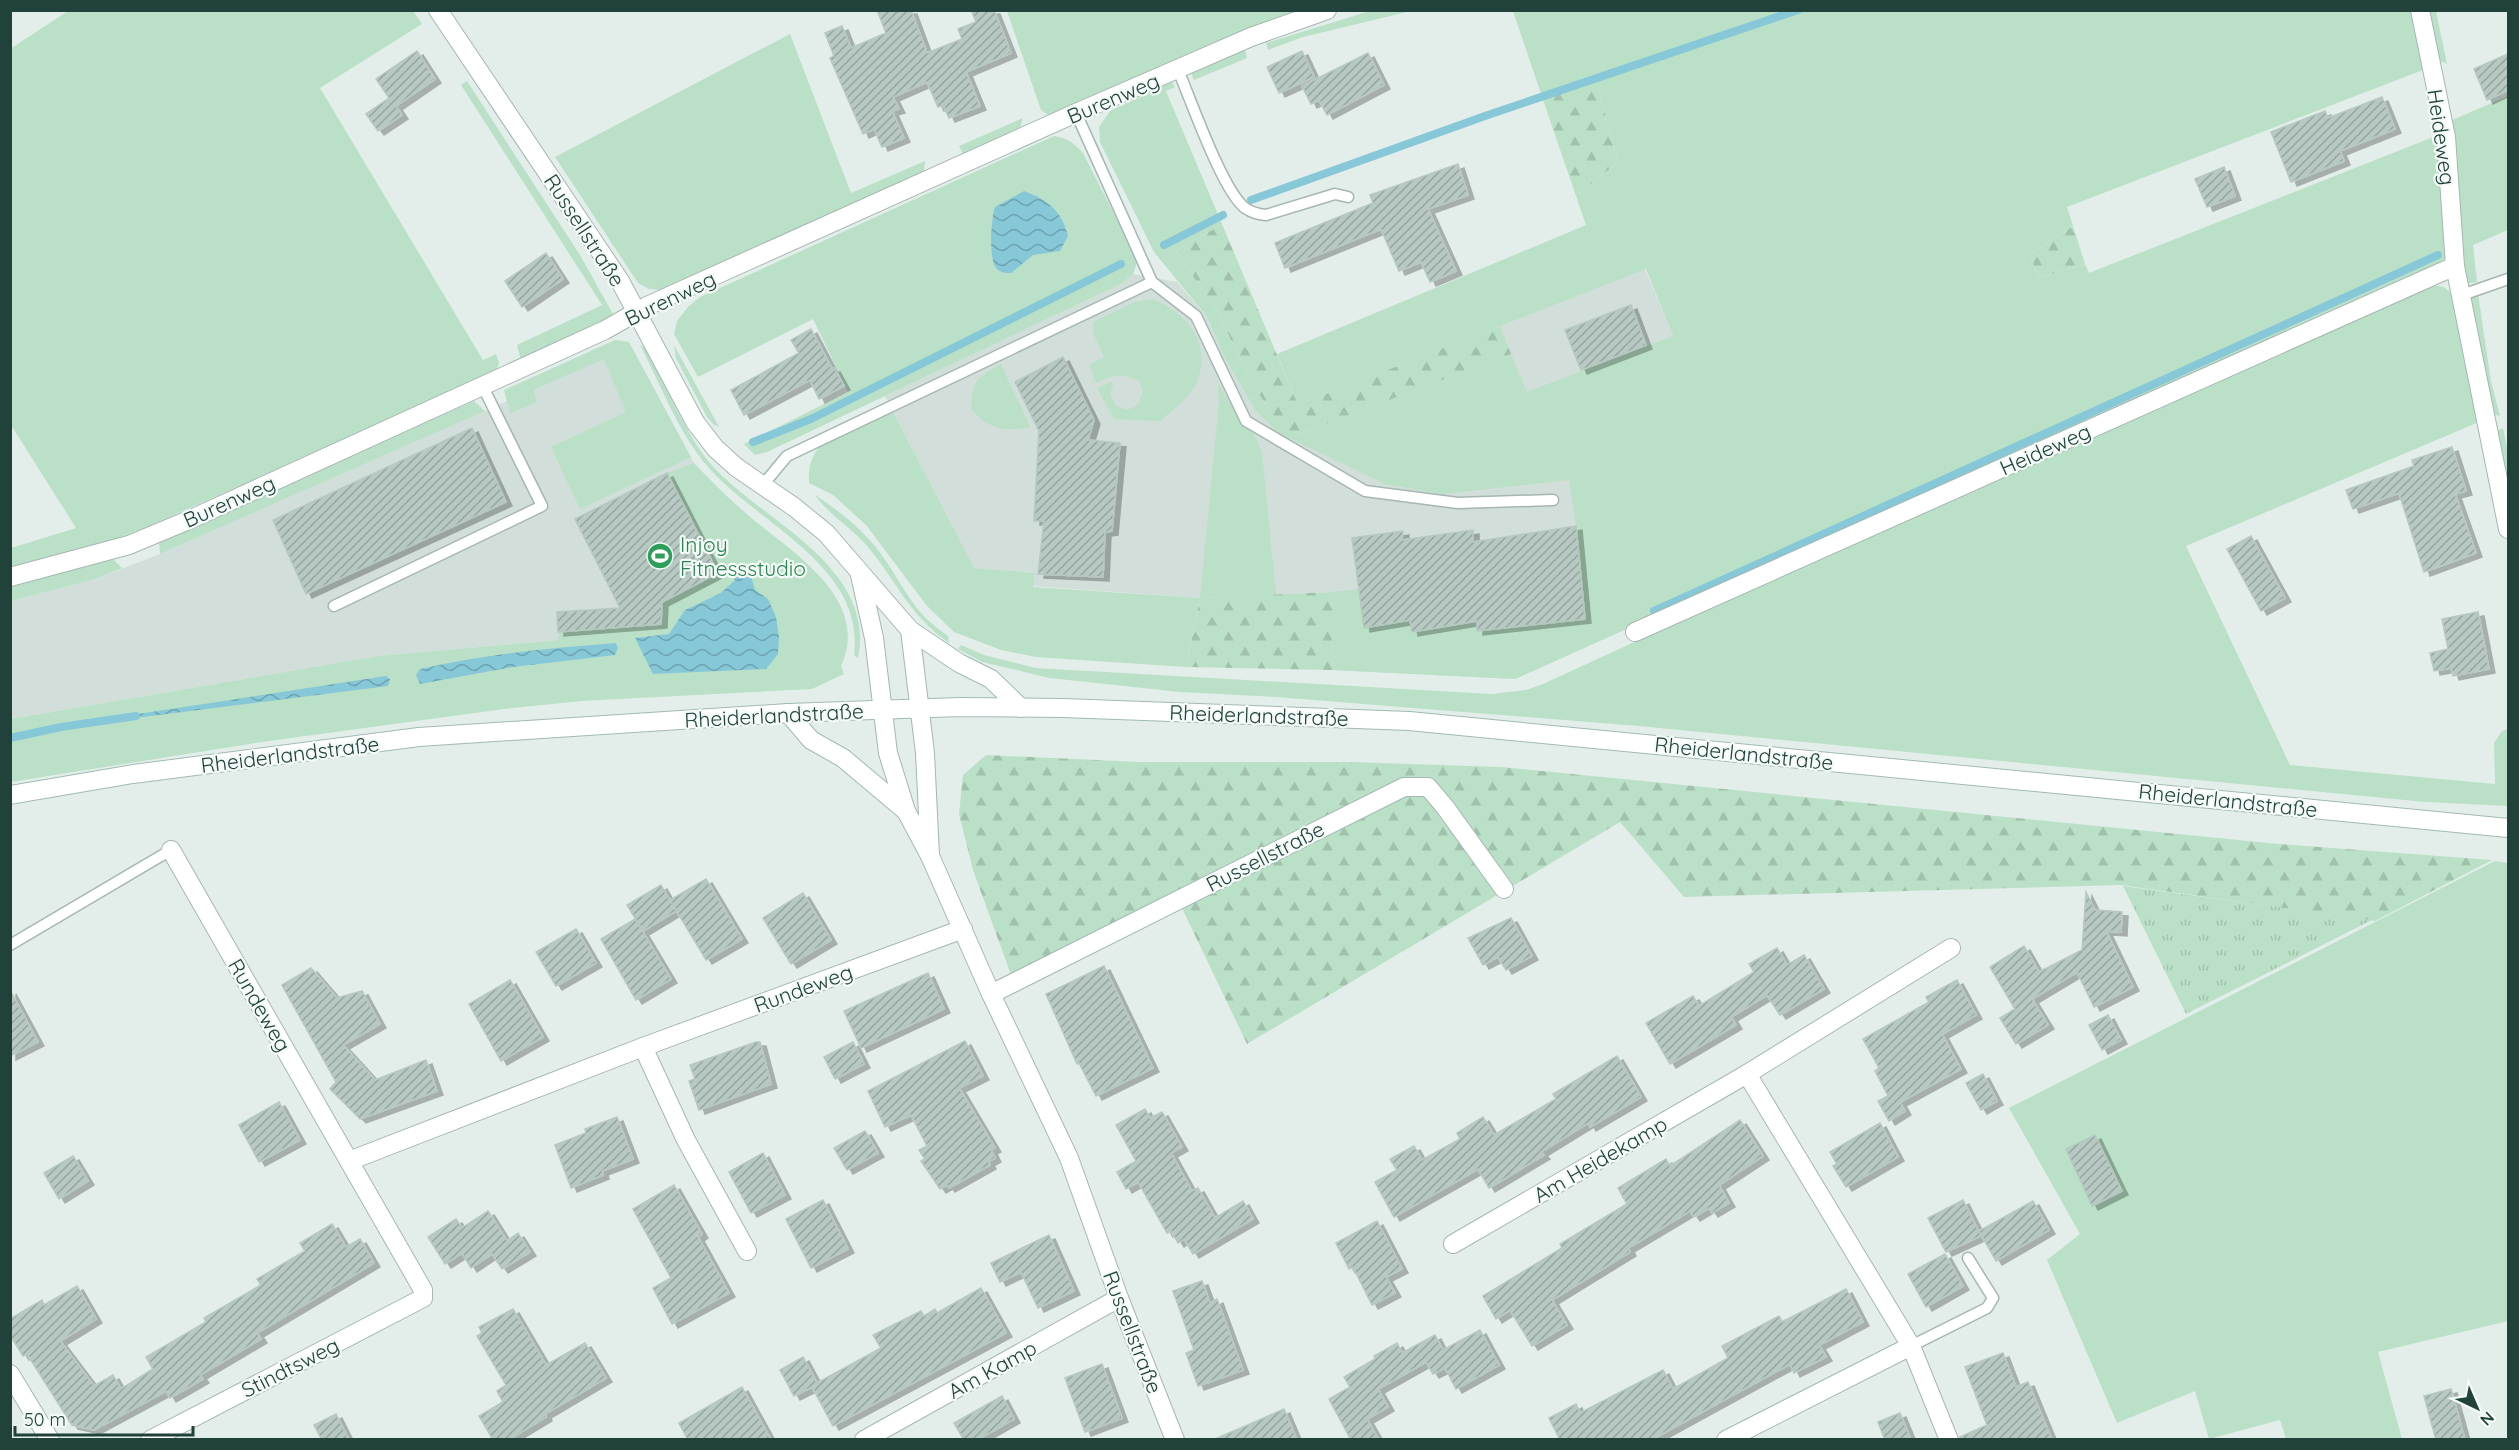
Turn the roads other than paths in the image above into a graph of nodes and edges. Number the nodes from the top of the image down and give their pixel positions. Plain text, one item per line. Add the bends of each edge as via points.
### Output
1 (438, 10) edge
2 (1327, 10) edge
3 (2420, 10) edge
4 (1178, 70) junction
5 (1076, 113) junction
6 (1348, 197) dead end
7 (2455, 266) junction
8 (2508, 279) edge
9 (1152, 282) junction
10 (2462, 296) junction
11 (636, 312) junction
12 (482, 385) junction
13 (762, 486) junction
14 (1553, 500) dead end
15 (2508, 529) edge
16 (859, 571) junction
17 (10, 577) edge
18 (334, 606) dead end
19 (910, 630) junction
20 (1635, 632) dead end
21 (918, 708) junction
22 (1021, 708) junction
23 (882, 710) junction
24 (788, 713) junction
25 (10, 795) edge
26 (906, 811) junction
27 (2508, 828) edge
28 (171, 850) joint
29 (930, 856) junction
30 (1504, 889) dead end
31 (963, 929) junction
32 (10, 945) edge
33 (1951, 948) dead end
34 (991, 993) junction
35 (643, 1047) junction
36 (1747, 1074) junction
37 (349, 1161) junction
38 (1453, 1244) dead end
39 (747, 1251) dead end
40 (1968, 1257) dead end
41 (423, 1290) joint
42 (1119, 1298) junction
43 (1911, 1346) junction
44 (10, 1374) edge
45 (50, 1440) edge
46 (150, 1440) edge
47 (864, 1440) edge
48 (1175, 1440) edge
49 (1726, 1440) edge
50 (1948, 1440) edge

1 - 11 street, Russellstraße via 620,281
2 - 4 street, Burenweg via 1251,37
3 - 7 street, Heideweg via 2446,137
4 - 5 street, Burenweg
4 - 6 lane via 1229,189 1243,207 1266,215 1335,194
5 - 9 lane
5 - 11 street, Burenweg
7 - 10 street, Heideweg
7 - 20 street, Heideweg
8 - 10 lane
9 - 13 lane via 787,456
9 - 14 lane via 1196,316 1246,421 1365,491 1458,503
10 - 15 street, Heideweg
11 - 12 street, Burenweg
11 - 13 street, Russellstraße via 695,422 715,448
12 - 17 street, Burenweg via 129,545
12 - 18 lane via 542,506
13 - 16 street, Russellstraße via 826,533
16 - 19 street, Russellstraße
16 - 23 street, Russellstraße via 874,638
19 - 21 street, Russellstraße
19 - 22 street via 991,680
21 - 22 street, Rheiderlandstraße
21 - 23 street, Rheiderlandstraße
21 - 29 street, Russellstraße
22 - 27 street, Rheiderlandstraße via 1409,721
23 - 24 street, Rheiderlandstraße
23 - 26 street, Russellstraße via 888,753
24 - 25 street, Rheiderlandstraße via 419,737 133,774
24 - 26 street via 811,740 843,758
26 - 29 street, Russellstraße
28 - 32 lane
28 - 37 street, Rundeweg
29 - 31 street, Russellstraße
30 - 34 street, Russellstraße via 1428,787 1404,787
31 - 34 street, Russellstraße
31 - 35 street, Rundeweg
33 - 36 street, Am Heidekamp
34 - 42 street, Russellstraße via 1069,1158
35 - 37 street, Rundeweg
35 - 39 street via 686,1140
36 - 38 street, Am Heidekamp
36 - 43 street
37 - 41 street, Rundeweg
40 - 43 lane via 1993,1298 1987,1308
41 - 46 street, Stindtsweg via 423,1298
42 - 47 street, Am Kamp
42 - 48 street, Russellstraße
43 - 49 street
43 - 50 street
44 - 45 street

